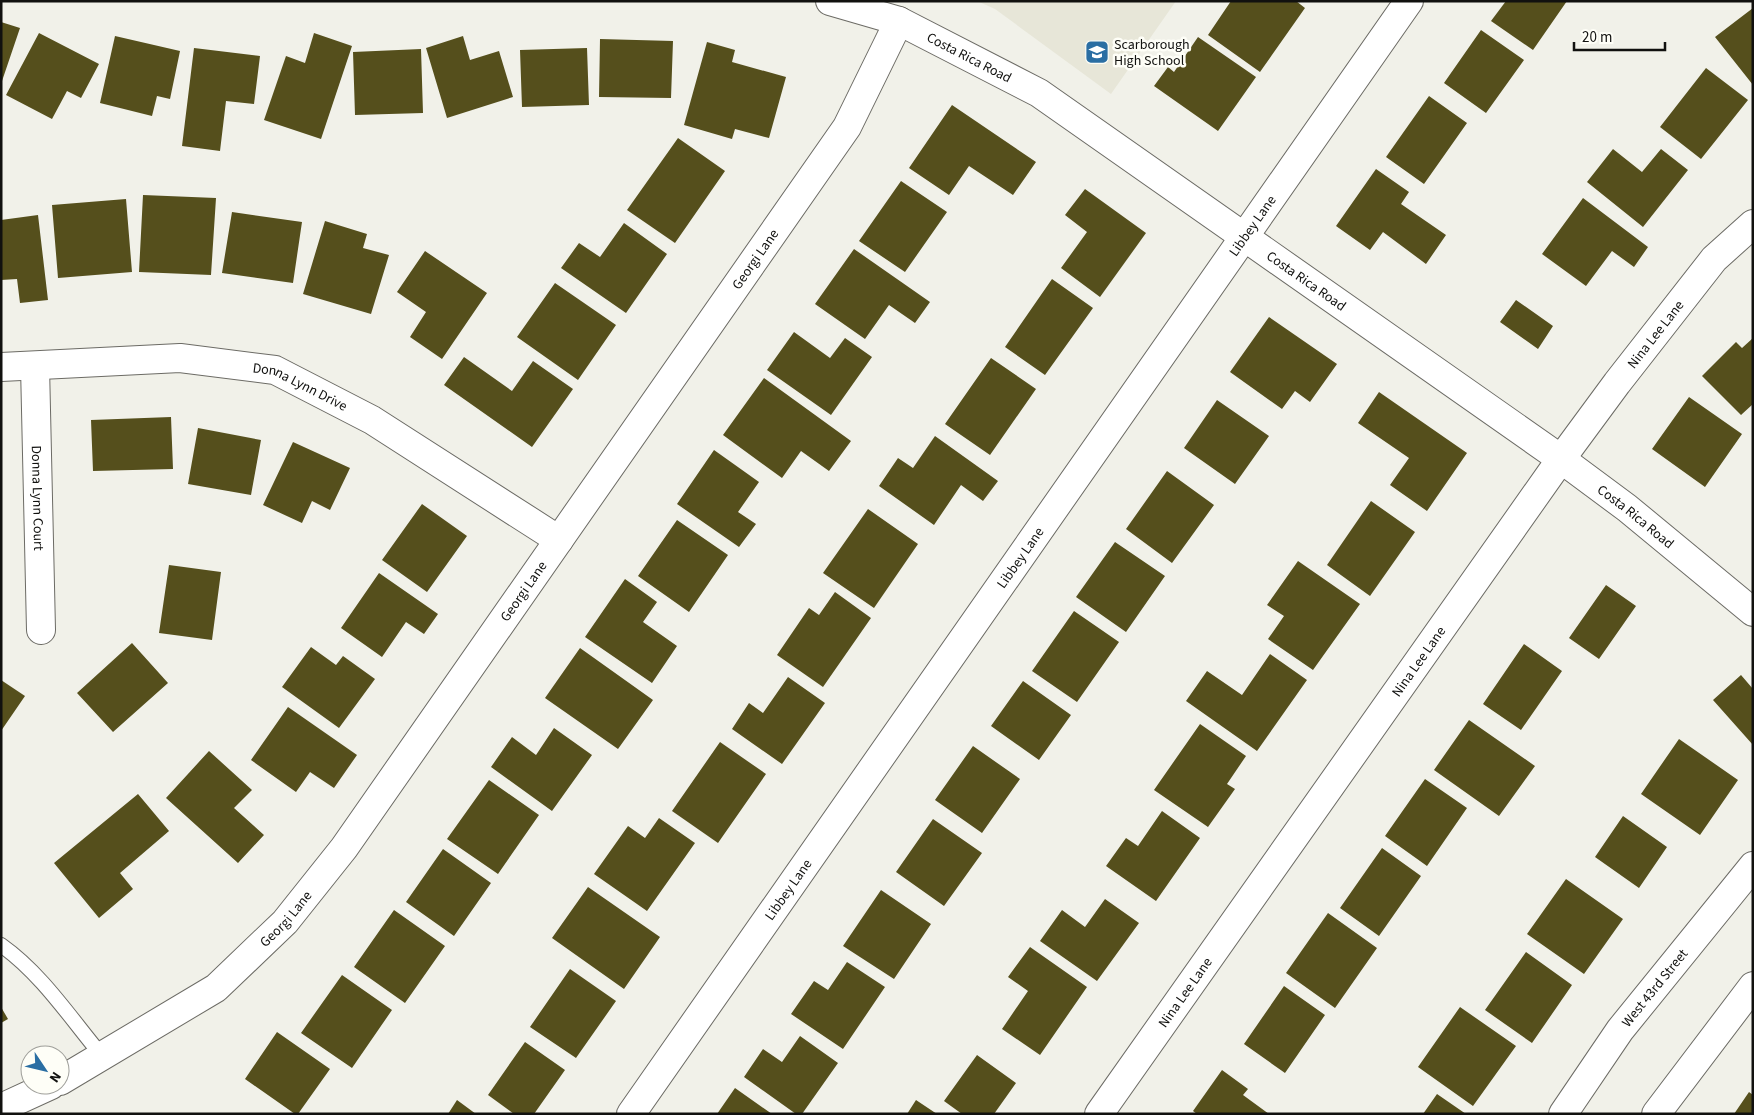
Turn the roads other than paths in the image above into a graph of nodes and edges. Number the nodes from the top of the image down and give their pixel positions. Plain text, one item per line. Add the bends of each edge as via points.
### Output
1 (830, 1) edge
2 (1409, 1) edge
3 (899, 21) junction
4 (1753, 224) edge
5 (1244, 236) junction
6 (35, 366) junction
7 (1, 367) edge
8 (1561, 458) junction
9 (559, 540) junction
10 (1753, 612) edge
11 (41, 630) dead end
12 (1753, 866) edge
13 (1, 945) edge
14 (1753, 986) edge
15 (102, 1057) junction
16 (70, 1075) edge
17 (29, 1095) edge
18 (1, 1108) edge
19 (631, 1114) edge
20 (1099, 1114) edge
21 (1563, 1114) edge
22 (1656, 1114) edge

1 - 3 street, Costa Rica Road
2 - 5 street, Libbey Lane
3 - 5 street, Costa Rica Road via 1039,93
3 - 9 street, Georgi Lane via 847,127
4 - 8 street, Nina Lee Lane via 1714,259
5 - 8 street, Costa Rica Road
5 - 19 street, Libbey Lane
6 - 7 street, Donna Lynn Drive
6 - 9 street, Donna Lynn Drive via 180,358 275,370 372,420
6 - 11 street, Donna Lynn Court
8 - 10 street, Costa Rica Road via 1628,508
8 - 20 street, Nina Lee Lane
9 - 15 street, Georgi Lane via 344,848 285,922 216,988
12 - 21 street, West 43rd Street via 1620,1030
13 - 15 lane via 18,957 38,979
14 - 22 street
15 - 16 street, Georgi Lane
17 - 18 street

